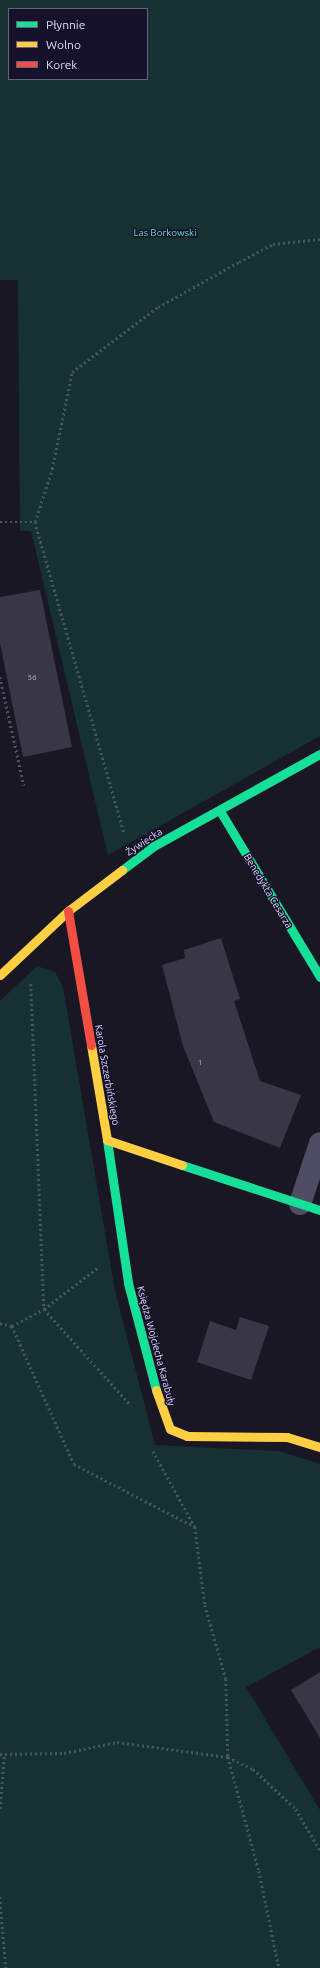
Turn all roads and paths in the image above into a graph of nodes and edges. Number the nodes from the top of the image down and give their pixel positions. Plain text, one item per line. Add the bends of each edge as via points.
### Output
1 (320, 239) edge
2 (0, 522) edge
3 (35, 522) junction
4 (0, 677) edge
5 (320, 754) edge
6 (24, 785) dead end
7 (220, 811) junction
8 (132, 863) junction
9 (68, 911) junction
10 (317, 965) edge
11 (0, 975) edge
12 (31, 975) dead end
13 (106, 1140) junction
14 (320, 1143) edge
15 (300, 1204) junction
16 (320, 1210) edge
17 (124, 1260) junction
18 (44, 1309) junction
19 (0, 1322) edge
20 (12, 1326) junction
21 (135, 1410) dead end
22 (150, 1444) dead end
23 (320, 1447) edge
24 (195, 1526) junction
25 (0, 1754) edge
26 (4, 1754) junction
27 (228, 1757) junction
28 (0, 1809) edge
29 (320, 1850) edge
30 (0, 1897) edge
31 (6, 1968) edge
32 (279, 1968) edge

1 - 3 path via 273,244 239,262 158,307 72,372 52,469
2 - 3 path
3 - 8 path
4 - 6 path
5 - 7 street, Żywiecka
7 - 8 street, Żywiecka via 152,847
7 - 10 street, Benedykta Cesarza
8 - 9 street, Żywiecka
9 - 11 street, Żywiecka
9 - 13 street, Karola Szczerbińskiego
12 - 18 path
13 - 15 street, Karola Szczerbińskiego
13 - 17 street, Księdza Wojciecha Karabuły
14 - 15 street
15 - 16 street, Karola Szczerbińskiego
17 - 18 path via 104,1262
17 - 23 street, Księdza Wojciecha Karabuły via 160,1407 170,1429 187,1436 287,1437
18 - 20 path
18 - 21 path
19 - 20 path
20 - 24 path via 74,1464
22 - 24 path via 173,1493
24 - 27 path via 205,1606 226,1679
25 - 26 path
26 - 27 path via 64,1753 117,1742
26 - 28 path
27 - 29 path via 254,1769 296,1809
27 - 32 path via 259,1871
30 - 31 path

